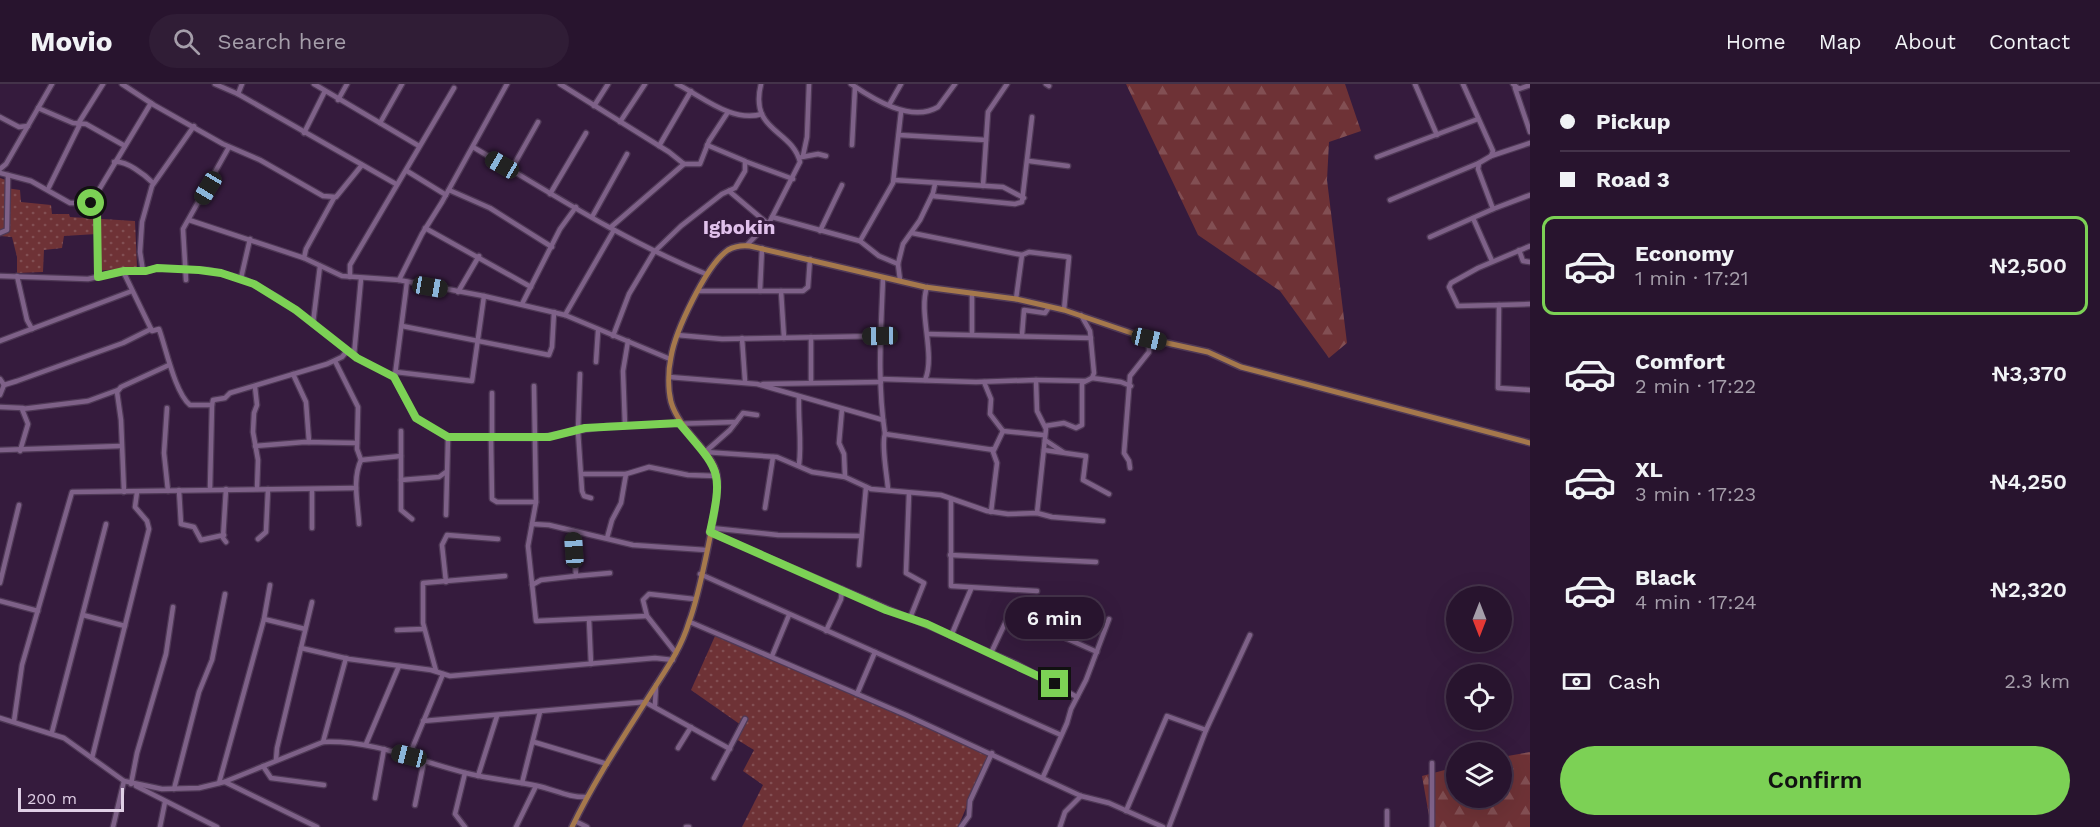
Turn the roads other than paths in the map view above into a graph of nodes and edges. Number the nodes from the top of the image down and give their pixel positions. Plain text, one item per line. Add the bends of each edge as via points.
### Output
1 (52, 84) edge
2 (103, 84) edge
3 (122, 84) edge
4 (215, 84) edge
5 (242, 84) edge
6 (314, 84) edge
7 (347, 84) edge
8 (402, 84) edge
9 (507, 84) edge
10 (560, 84) edge
11 (608, 84) edge
12 (645, 84) edge
13 (677, 84) edge
14 (691, 84) edge
15 (761, 84) edge
16 (809, 84) edge
17 (901, 84) edge
18 (954, 84) edge
19 (1007, 84) edge
20 (1415, 84) edge
21 (1463, 84) edge
22 (853, 85) edge
23 (1530, 85) edge
24 (1514, 86) edge
25 (454, 88) dead end
26 (325, 91) junction
27 (692, 92) junction
28 (238, 94) junction
29 (338, 100) junction
30 (150, 103) junction
31 (889, 105) junction
32 (594, 106) junction
33 (38, 108) junction
34 (728, 112) junction
35 (901, 112) dead end
36 (87, 113) junction
37 (762, 114) junction
38 (0, 117) edge
39 (1032, 117) dead end
40 (1478, 119) junction
41 (620, 122) junction
42 (380, 123) junction
43 (538, 123) dead end
44 (79, 124) junction
45 (86, 124) junction
46 (28, 126) junction
47 (194, 126) junction
48 (19, 127) junction
49 (1530, 132) edge
50 (303, 133) junction
51 (586, 133) dead end
52 (23, 134) junction
53 (899, 135) junction
54 (1437, 135) junction
55 (986, 141) junction
56 (1530, 143) edge
57 (707, 145) junction
58 (852, 145) dead end
59 (125, 146) junction
60 (419, 146) junction
61 (659, 146) junction
62 (229, 147) junction
63 (473, 147) junction
64 (627, 154) dead end
65 (826, 156) dead end
66 (1491, 156) junction
67 (1377, 157) dead end
68 (801, 158) junction
69 (117, 159) junction
70 (1029, 161) junction
71 (747, 162) junction
72 (1479, 163) junction
73 (684, 164) junction
74 (362, 165) junction
75 (753, 166) junction
76 (1068, 166) dead end
77 (746, 169) junction
78 (511, 170) junction
79 (0, 171) edge
80 (407, 171) junction
81 (8, 176) junction
82 (793, 179) junction
83 (894, 180) junction
84 (153, 183) junction
85 (396, 184) junction
86 (935, 184) junction
87 (842, 185) dead end
88 (983, 186) junction
89 (46, 188) junction
90 (729, 191) junction
91 (448, 192) junction
92 (550, 194) junction
93 (1530, 195) edge
94 (932, 196) junction
95 (334, 198) junction
96 (1024, 198) junction
97 (1389, 200) dead end
98 (91, 203) junction
99 (576, 207) junction
100 (1493, 209) junction
101 (592, 217) junction
102 (772, 217) junction
103 (1473, 218) junction
104 (189, 220) junction
105 (768, 223) junction
106 (425, 228) junction
107 (613, 229) junction
108 (820, 231) junction
109 (0, 233) edge
110 (912, 233) junction
111 (1430, 237) dead end
112 (250, 239) junction
113 (860, 241) junction
114 (747, 245) junction
115 (1530, 246) edge
116 (552, 247) junction
117 (762, 248) junction
118 (1519, 250) junction
119 (654, 252) junction
120 (1022, 255) junction
121 (479, 256) junction
122 (304, 258) junction
123 (810, 259) junction
124 (1492, 261) junction
125 (1530, 262) edge
126 (898, 264) junction
127 (320, 266) junction
128 (185, 270) junction
129 (123, 271) junction
130 (143, 271) junction
131 (706, 274) junction
132 (0, 276) edge
133 (16, 276) junction
134 (98, 277) junction
135 (241, 278) junction
136 (350, 278) junction
137 (883, 278) junction
138 (361, 279) junction
139 (186, 280) dead end
140 (399, 280) junction
141 (900, 280) junction
142 (407, 282) junction
143 (531, 287) junction
144 (927, 287) junction
145 (132, 291) junction
146 (699, 291) junction
147 (760, 291) junction
148 (781, 291) junction
149 (458, 292) junction
150 (972, 293) junction
151 (484, 296) junction
152 (1016, 299) junction
153 (522, 304) junction
154 (1530, 304) edge
155 (1499, 305) junction
156 (1049, 307) junction
157 (1064, 310) junction
158 (555, 312) junction
159 (565, 315) junction
160 (1081, 315) junction
161 (313, 322) junction
162 (402, 326) junction
163 (32, 329) junction
164 (151, 329) junction
165 (598, 331) junction
166 (928, 334) junction
167 (972, 334) junction
168 (677, 335) junction
169 (1022, 335) junction
170 (613, 336) junction
171 (880, 336) junction
172 (1089, 336) junction
173 (742, 338) junction
174 (784, 338) junction
175 (811, 338) junction
176 (1149, 339) junction
177 (479, 340) junction
178 (0, 341) edge
179 (628, 341) junction
180 (347, 351) junction
181 (354, 355) junction
182 (670, 359) junction
183 (335, 361) junction
184 (596, 362) dead end
185 (169, 365) junction
186 (293, 374) junction
187 (580, 374) dead end
188 (395, 375) junction
189 (669, 377) junction
190 (1092, 378) junction
191 (0, 379) edge
192 (927, 379) junction
193 (881, 380) junction
194 (1036, 380) junction
195 (745, 381) junction
196 (1085, 381) junction
197 (811, 382) junction
198 (984, 382) junction
199 (4, 385) junction
200 (761, 385) junction
201 (534, 386) dead end
202 (1131, 386) junction
203 (255, 387) junction
204 (118, 390) junction
205 (1530, 390) edge
206 (492, 393) dead end
207 (0, 395) edge
208 (799, 398) junction
209 (211, 406) junction
210 (0, 407) edge
211 (23, 408) junction
212 (167, 408) dead end
213 (842, 409) junction
214 (757, 416) dead end
215 (883, 420) junction
216 (679, 423) junction
217 (736, 423) junction
218 (625, 426) junction
219 (1046, 426) junction
220 (578, 430) junction
221 (401, 431) dead end
222 (1003, 431) junction
223 (885, 434) junction
224 (448, 437) junction
225 (492, 437) junction
226 (536, 438) junction
227 (1044, 438) junction
228 (309, 442) junction
229 (357, 443) junction
230 (1530, 443) edge
231 (121, 446) junction
232 (255, 446) junction
233 (992, 449) junction
234 (0, 450) edge
235 (1044, 450) junction
236 (20, 451) junction
237 (705, 452) junction
238 (1063, 452) junction
239 (1117, 452) dead end
240 (1124, 453) junction
241 (401, 456) junction
242 (773, 457) junction
243 (361, 460) junction
244 (799, 465) junction
245 (1130, 468) dead end
246 (446, 472) junction
247 (582, 474) junction
248 (626, 474) junction
249 (717, 476) junction
250 (844, 477) junction
251 (401, 480) junction
252 (866, 487) junction
253 (210, 489) junction
254 (226, 489) junction
255 (257, 489) junction
256 (268, 489) junction
257 (357, 489) junction
258 (888, 489) junction
259 (180, 490) junction
260 (312, 490) junction
261 (168, 491) junction
262 (124, 492) junction
263 (137, 492) junction
264 (909, 493) junction
265 (1109, 494) dead end
266 (591, 498) dead end
267 (951, 499) junction
268 (536, 502) junction
269 (19, 506) dead end
270 (765, 508) dead end
271 (990, 512) junction
272 (1037, 513) junction
273 (446, 516) dead end
274 (412, 519) dead end
275 (1103, 521) dead end
276 (106, 524) dead end
277 (359, 524) dead end
278 (532, 524) junction
279 (312, 528) dead end
280 (710, 530) junction
281 (573, 531) junction
282 (224, 535) junction
283 (861, 537) junction
284 (607, 538) junction
285 (258, 539) dead end
286 (498, 539) dead end
287 (226, 542) dead end
288 (706, 550) junction
289 (950, 555) junction
290 (1096, 562) dead end
291 (859, 565) dead end
292 (610, 573) dead end
293 (700, 574) junction
294 (505, 576) dead end
295 (576, 576) junction
296 (446, 582) junction
297 (0, 583) edge
298 (270, 585) dead end
299 (532, 585) junction
300 (842, 589) junction
301 (971, 589) junction
302 (1037, 591) dead end
303 (850, 593) junction
304 (225, 594) dead end
305 (694, 599) junction
306 (841, 599) junction
307 (0, 601) edge
308 (312, 602) dead end
309 (173, 607) dead end
310 (38, 611) junction
311 (83, 615) junction
312 (789, 615) junction
313 (647, 616) junction
314 (910, 618) junction
315 (264, 619) junction
316 (589, 619) junction
317 (1109, 619) dead end
318 (690, 622) junction
319 (125, 626) junction
320 (305, 628) junction
321 (424, 628) junction
322 (397, 630) dead end
323 (826, 631) junction
324 (1250, 635) dead end
325 (951, 636) junction
326 (301, 648) junction
327 (874, 652) junction
328 (1097, 652) junction
329 (676, 653) junction
330 (991, 653) junction
331 (772, 656) junction
332 (346, 658) junction
333 (673, 660) junction
334 (591, 664) junction
335 (399, 666) junction
336 (434, 670) junction
337 (442, 674) junction
338 (656, 685) junction
339 (857, 694) junction
340 (1077, 698) junction
341 (645, 702) junction
342 (634, 703) junction
343 (656, 705) junction
344 (540, 712) junction
345 (639, 712) junction
346 (497, 716) junction
347 (0, 718) edge
348 (745, 719) dead end
349 (14, 721) junction
350 (423, 721) junction
351 (691, 727) junction
352 (1206, 730) junction
353 (52, 732) junction
354 (1061, 735) junction
355 (322, 742) junction
356 (534, 742) junction
357 (366, 744) junction
358 (678, 748) dead end
359 (384, 749) junction
360 (729, 749) junction
361 (992, 753) junction
362 (409, 756) junction
363 (92, 758) junction
364 (276, 759) junction
365 (424, 761) junction
366 (1432, 763) dead end
367 (607, 764) junction
368 (263, 766) junction
369 (465, 773) junction
370 (478, 776) junction
371 (1045, 776) junction
372 (714, 778) dead end
373 (124, 781) junction
374 (222, 782) junction
375 (522, 783) junction
376 (133, 784) junction
377 (324, 785) dead end
378 (536, 786) junction
379 (149, 787) junction
380 (174, 789) junction
381 (146, 793) junction
382 (1081, 796) junction
383 (577, 797) junction
384 (587, 797) junction
385 (375, 798) dead end
386 (165, 802) junction
387 (415, 805) dead end
388 (582, 806) junction
389 (1126, 811) junction
390 (1387, 811) dead end
391 (573, 824) edge
392 (113, 827) edge
393 (160, 827) edge
394 (217, 827) edge
395 (317, 827) edge
396 (465, 827) edge
397 (516, 827) edge
398 (587, 827) edge
399 (961, 827) edge
400 (1060, 827) edge
401 (1163, 827) edge
402 (1169, 827) edge
403 (1387, 827) edge
404 (1432, 827) edge

1 - 33 street
2 - 36 street
3 - 30 street
4 - 28 street
5 - 28 street
6 - 26 street
7 - 29 street
8 - 42 street
9 - 63 street
10 - 32 street
11 - 32 street
12 - 41 street
13 - 27 street
14 - 27 street
15 - 37 street via 757,99
16 - 68 street via 807,137
17 - 31 street
18 - 31 street via 935,110 916,111
19 - 55 street via 988,110
20 - 54 street
21 - 40 street
22 - 31 street
22 - 58 street
23 - 24 street
24 - 49 street
25 - 60 street
26 - 29 street
26 - 50 street
27 - 34 street
27 - 61 street
28 - 50 street
29 - 42 street
30 - 47 street
30 - 59 street
32 - 41 street
33 - 44 street
33 - 46 street
34 - 37 street via 752,117
34 - 57 street
35 - 53 street
36 - 44 street
36 - 45 street
37 - 68 street
38 - 48 street
39 - 70 street
40 - 54 street
40 - 66 street
41 - 61 street
42 - 60 street
43 - 78 street
44 - 45 street
44 - 89 street
45 - 59 street
46 - 48 street
46 - 52 street
47 - 62 street
47 - 84 street
48 - 52 street
50 - 74 street
51 - 92 street
52 - 79 street
53 - 55 street
53 - 83 street
54 - 67 street
55 - 88 street
56 - 66 street
57 - 71 street
57 - 73 street via 699,165
59 - 69 street
60 - 80 street
61 - 73 street
62 - 95 street via 323,196
62 - 104 street
63 - 78 street
63 - 91 street
64 - 101 street
65 - 68 street
66 - 72 street
68 - 82 street
69 - 84 street
69 - 98 street
70 - 76 street
70 - 96 street
71 - 75 street
71 - 77 street
72 - 97 street
72 - 100 street
73 - 107 street
74 - 85 street
74 - 95 street
75 - 77 street
75 - 82 street
77 - 90 street via 735,189
78 - 92 street
79 - 81 street
80 - 85 street
80 - 91 street
81 - 89 street
81 - 109 street via 7,230
82 - 102 street
83 - 86 street
83 - 113 street
84 - 130 street via 142,222
85 - 136 street via 350,265
86 - 88 street
86 - 94 street
87 - 108 street
88 - 96 street via 1003,187
89 - 98 street via 74,204
90 - 105 street
90 - 119 street via 681,226
91 - 106 street
91 - 116 street via 490,208
92 - 99 street
93 - 100 street
94 - 96 street via 1015,204
94 - 110 street
95 - 122 street
98 - 134 street via 97,211
99 - 101 street
99 - 116 street
100 - 103 street
101 - 107 street
102 - 105 street
102 - 108 street
103 - 111 street
103 - 124 street
104 - 112 street
104 - 128 street via 182,235
105 - 114 street
106 - 121 street
106 - 140 street
107 - 119 street
107 - 159 street
108 - 113 street
110 - 120 street
110 - 126 street via 905,238
112 - 122 street
112 - 135 street
113 - 126 street
114 - 117 main road
114 - 131 main road via 729,250
115 - 118 street
116 - 143 street
117 - 123 main road
117 - 147 street
118 - 124 street
118 - 125 street via 1523,261
119 - 131 street
119 - 170 street via 629,294
120 - 152 street
120 - 157 street via 1029,252 1069,257
121 - 143 street
121 - 149 street
122 - 127 street
123 - 137 main road
123 - 148 street via 806,289
124 - 155 street via 1449,287 1458,306
126 - 141 street
127 - 136 street
127 - 161 street
128 - 130 street
128 - 135 street via 208,270
128 - 139 street
129 - 130 street
129 - 134 street
129 - 145 street
131 - 146 main road
132 - 133 street
133 - 134 street
133 - 163 street
135 - 161 street
136 - 138 street
137 - 141 main road
137 - 171 street
138 - 140 street
138 - 181 street
140 - 142 street
141 - 144 main road
142 - 149 street
142 - 162 street
143 - 153 street
144 - 150 main road
144 - 166 street via 923,301
145 - 163 street
145 - 164 street
146 - 147 street
146 - 168 main road
147 - 148 street
148 - 174 street
149 - 151 street
150 - 152 main road
150 - 167 street
151 - 153 street
151 - 177 street
152 - 156 main road
153 - 158 street
154 - 155 street
155 - 205 street via 1498,386 1501,390
156 - 157 main road
156 - 169 street via 1045,313 1024,310
157 - 160 main road
158 - 159 street
158 - 177 street via 549,355
159 - 165 street
160 - 172 street
160 - 176 main road
161 - 180 street
162 - 177 street
162 - 188 street
163 - 178 street
164 - 185 street via 159,329
164 - 199 street via 123,343
165 - 170 street
165 - 184 street
166 - 167 street
166 - 192 street
167 - 169 street
168 - 173 street
168 - 182 main road
169 - 172 street
170 - 179 street
171 - 175 street
171 - 193 street
172 - 190 street
173 - 174 street
173 - 195 street
174 - 175 street
175 - 197 street
176 - 202 street via 1149,352 1131,375
176 - 230 main road via 1208,352 1242,368
177 - 188 street via 472,381
179 - 182 street
179 - 218 street via 623,371
180 - 181 street
180 - 183 street
181 - 188 street
182 - 189 main road
183 - 186 street
183 - 229 street via 358,407
185 - 204 street
185 - 209 street via 187,404
186 - 203 street
186 - 228 street via 306,402
187 - 220 street
188 - 224 street via 416,418
189 - 195 street
189 - 216 main road
190 - 196 street
190 - 202 street
191 - 199 street
192 - 193 street
192 - 198 street
193 - 197 street
193 - 215 street
194 - 196 street
194 - 198 street
194 - 219 street via 1037,411
195 - 200 street
196 - 219 street via 1081,390 1081,426
197 - 200 street
198 - 222 street via 991,399 990,414
199 - 207 street
200 - 208 street
201 - 226 street
202 - 240 street
203 - 209 street via 213,400
203 - 232 street
204 - 211 street via 88,400
204 - 231 street
206 - 225 street
208 - 213 street
208 - 244 street
209 - 253 street
210 - 211 street
211 - 236 street via 28,424
212 - 261 street via 164,453
213 - 215 street
213 - 250 street via 839,443 844,454
214 - 217 street via 746,411
215 - 223 street
216 - 217 street
216 - 218 street
216 - 237 main road
217 - 237 street
218 - 220 street
219 - 227 street
220 - 226 street
220 - 247 street
221 - 241 street
222 - 227 street
222 - 233 street via 996,449
223 - 233 street
223 - 258 street
224 - 225 street
224 - 246 street
225 - 226 street
225 - 268 street via 492,499
226 - 268 street
227 - 235 street
227 - 238 street
228 - 229 street
228 - 232 street
229 - 243 street
231 - 236 street
231 - 262 street
232 - 255 street
233 - 271 street via 997,463
234 - 236 street
235 - 238 street
235 - 272 street
237 - 242 street
237 - 249 main road
238 - 265 street via 1086,456 1083,480
239 - 240 street
240 - 245 street
241 - 243 street
241 - 251 street
242 - 244 street
242 - 270 street
243 - 257 street
244 - 250 street via 818,474
246 - 251 street via 439,477
246 - 273 street
247 - 248 street
247 - 266 street via 582,494
248 - 249 street via 649,467
248 - 284 street via 621,503
249 - 280 main road
250 - 252 street
251 - 274 street via 401,510
252 - 258 street
252 - 283 street
253 - 254 street
253 - 259 street
254 - 255 street
254 - 282 street
255 - 256 street
256 - 260 street
256 - 285 street via 266,532
257 - 260 street
257 - 277 street
258 - 264 street
259 - 261 street
259 - 282 street via 181,524 192,526 201,540
260 - 279 street
261 - 263 street
262 - 263 street
262 - 310 street via 70,494
263 - 319 street via 135,507 149,529
264 - 267 street
264 - 314 street via 906,573 924,583
267 - 271 street
267 - 289 street
268 - 278 street
269 - 297 street
271 - 272 street
272 - 275 street
276 - 311 street
278 - 281 street
278 - 299 street via 528,546
280 - 283 street
280 - 288 main road
280 - 300 street
281 - 284 street
281 - 295 street
282 - 287 street
283 - 291 street
284 - 288 street via 636,545
286 - 296 street via 447,535 442,545
288 - 293 main road
289 - 290 street
289 - 301 street via 951,586
292 - 295 street
293 - 305 main road
293 - 312 street
294 - 296 street
295 - 299 street via 541,580
296 - 321 street via 426,581 422,585
298 - 315 street
299 - 316 street via 537,622
300 - 303 street
300 - 306 street
301 - 302 street
301 - 325 street
303 - 306 street
303 - 314 street
304 - 380 street via 212,660 199,692
305 - 313 street via 645,595
305 - 318 main road
306 - 323 street
307 - 310 street
308 - 320 street
309 - 376 street via 166,654 136,753
310 - 349 street via 22,665
311 - 319 street
311 - 353 street
312 - 323 street
312 - 331 street
313 - 316 street
313 - 329 street
314 - 325 street
315 - 320 street
315 - 374 street
316 - 334 street
317 - 328 street
318 - 329 main road
318 - 331 street
319 - 363 street
320 - 326 street
321 - 322 street
321 - 336 street
323 - 327 street
324 - 352 street
325 - 330 street
326 - 332 street
326 - 364 street
327 - 339 street
327 - 354 street
328 - 330 street via 1014,615 1008,617
328 - 340 street
329 - 333 main road
330 - 340 street
331 - 339 street
332 - 335 street
332 - 355 street
333 - 334 street
333 - 338 main road
334 - 337 street
335 - 336 street
335 - 357 street
336 - 337 street
337 - 350 street
338 - 341 main road
338 - 343 street
339 - 361 street
340 - 354 street
341 - 342 street
341 - 343 street
341 - 345 main road
342 - 344 street
342 - 345 street
343 - 351 street
344 - 346 street
344 - 356 street
345 - 367 main road
346 - 350 street
346 - 370 street
347 - 349 street
348 - 360 street
349 - 353 street
350 - 362 street
351 - 358 street
351 - 360 street
352 - 389 street via 1167,716
352 - 402 street
353 - 363 street
354 - 371 street
355 - 357 street
355 - 364 street
356 - 367 street
356 - 375 street
357 - 359 street
359 - 362 street
359 - 385 street
360 - 372 street
361 - 371 street
361 - 399 street via 970,801 969,816
362 - 365 street
363 - 373 street
364 - 368 street
365 - 369 street
365 - 387 street
366 - 404 street
367 - 384 main road
368 - 374 street
368 - 377 street via 271,778
369 - 370 street
369 - 396 street via 455,814
370 - 375 street
371 - 382 street
373 - 376 street
373 - 392 street
374 - 380 street
374 - 395 street
375 - 378 street
376 - 379 street
376 - 381 street
378 - 383 street
378 - 397 street
379 - 380 street
379 - 381 street
381 - 386 street
382 - 389 street
382 - 400 street via 1065,812
383 - 384 street
383 - 388 street
384 - 388 main road
386 - 393 street
386 - 394 street
388 - 391 main road
389 - 401 street
390 - 403 street
391 - 398 street

